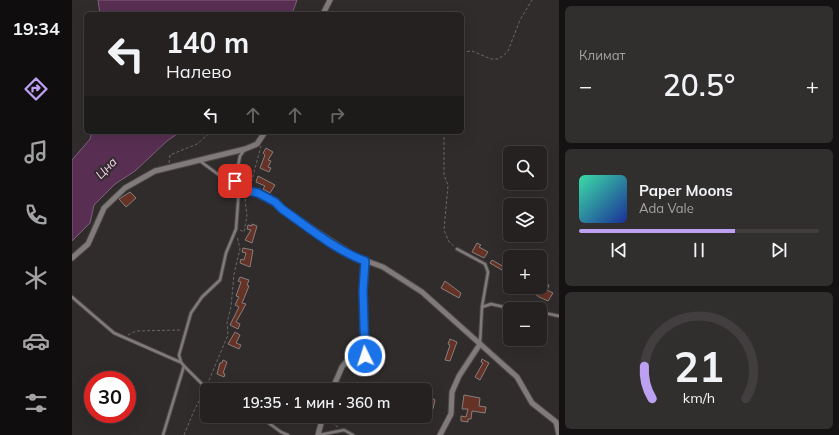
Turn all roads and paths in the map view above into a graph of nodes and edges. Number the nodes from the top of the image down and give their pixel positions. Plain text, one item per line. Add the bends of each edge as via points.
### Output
1 (330, 0) edge
2 (532, 0) edge
3 (324, 12) edge
4 (464, 52) edge
5 (209, 134) edge
6 (264, 134) edge
7 (444, 134) edge
8 (262, 139) junction
9 (245, 149) junction
10 (199, 161) junction
11 (169, 167) junction
12 (235, 181) junction
13 (239, 189) junction
14 (249, 191) junction
15 (236, 229) junction
16 (457, 249) joint
17 (72, 258) edge
18 (365, 261) junction
19 (72, 297) edge
20 (482, 307) junction
21 (503, 307) edge
22 (547, 313) edge
23 (559, 316) edge
24 (186, 330) junction
25 (122, 337) junction
26 (480, 344) junction
27 (181, 362) junction
28 (184, 366) junction
29 (200, 383) edge
30 (209, 383) edge
31 (335, 383) edge
32 (200, 401) edge
33 (268, 423) edge
34 (321, 423) edge
35 (334, 423) edge
36 (344, 430) junction
37 (163, 435) edge
38 (184, 435) edge
39 (288, 435) edge
40 (317, 435) edge
41 (353, 435) edge
42 (440, 435) edge
43 (559, 435) edge

1 - 3 street
2 - 4 path via 504,56 491,59 472,51
5 - 11 path via 197,144 170,155
6 - 8 street
7 - 16 path via 444,175 448,185 444,230 449,242
8 - 9 street
8 - 14 path
9 - 10 street
9 - 12 lane via 240,156
10 - 11 street
10 - 12 lane via 227,181
11 - 17 street via 155,170 125,188 104,208 88,244
12 - 13 lane
13 - 14 street
13 - 15 lane
14 - 15 path via 245,200 248,216 244,232
14 - 18 street via 275,202 331,242
15 - 24 lane via 226,253 220,280 202,297 191,313
15 - 30 path via 240,248 227,322 228,335
16 - 20 lane via 487,267
18 - 26 street via 383,267 422,292
18 - 31 street via 365,356 349,358 342,366
19 - 25 lane
20 - 21 lane via 491,304
20 - 26 lane
22 - 23 lane
24 - 25 path via 136,331
24 - 27 lane via 179,355
25 - 27 lane
26 - 42 street via 459,376 452,392 451,414
26 - 43 street via 517,377 532,403 556,422
27 - 28 lane
28 - 29 lane
28 - 37 lane
32 - 38 path
33 - 39 lane
34 - 40 street
35 - 36 path
36 - 40 lane
36 - 41 lane

